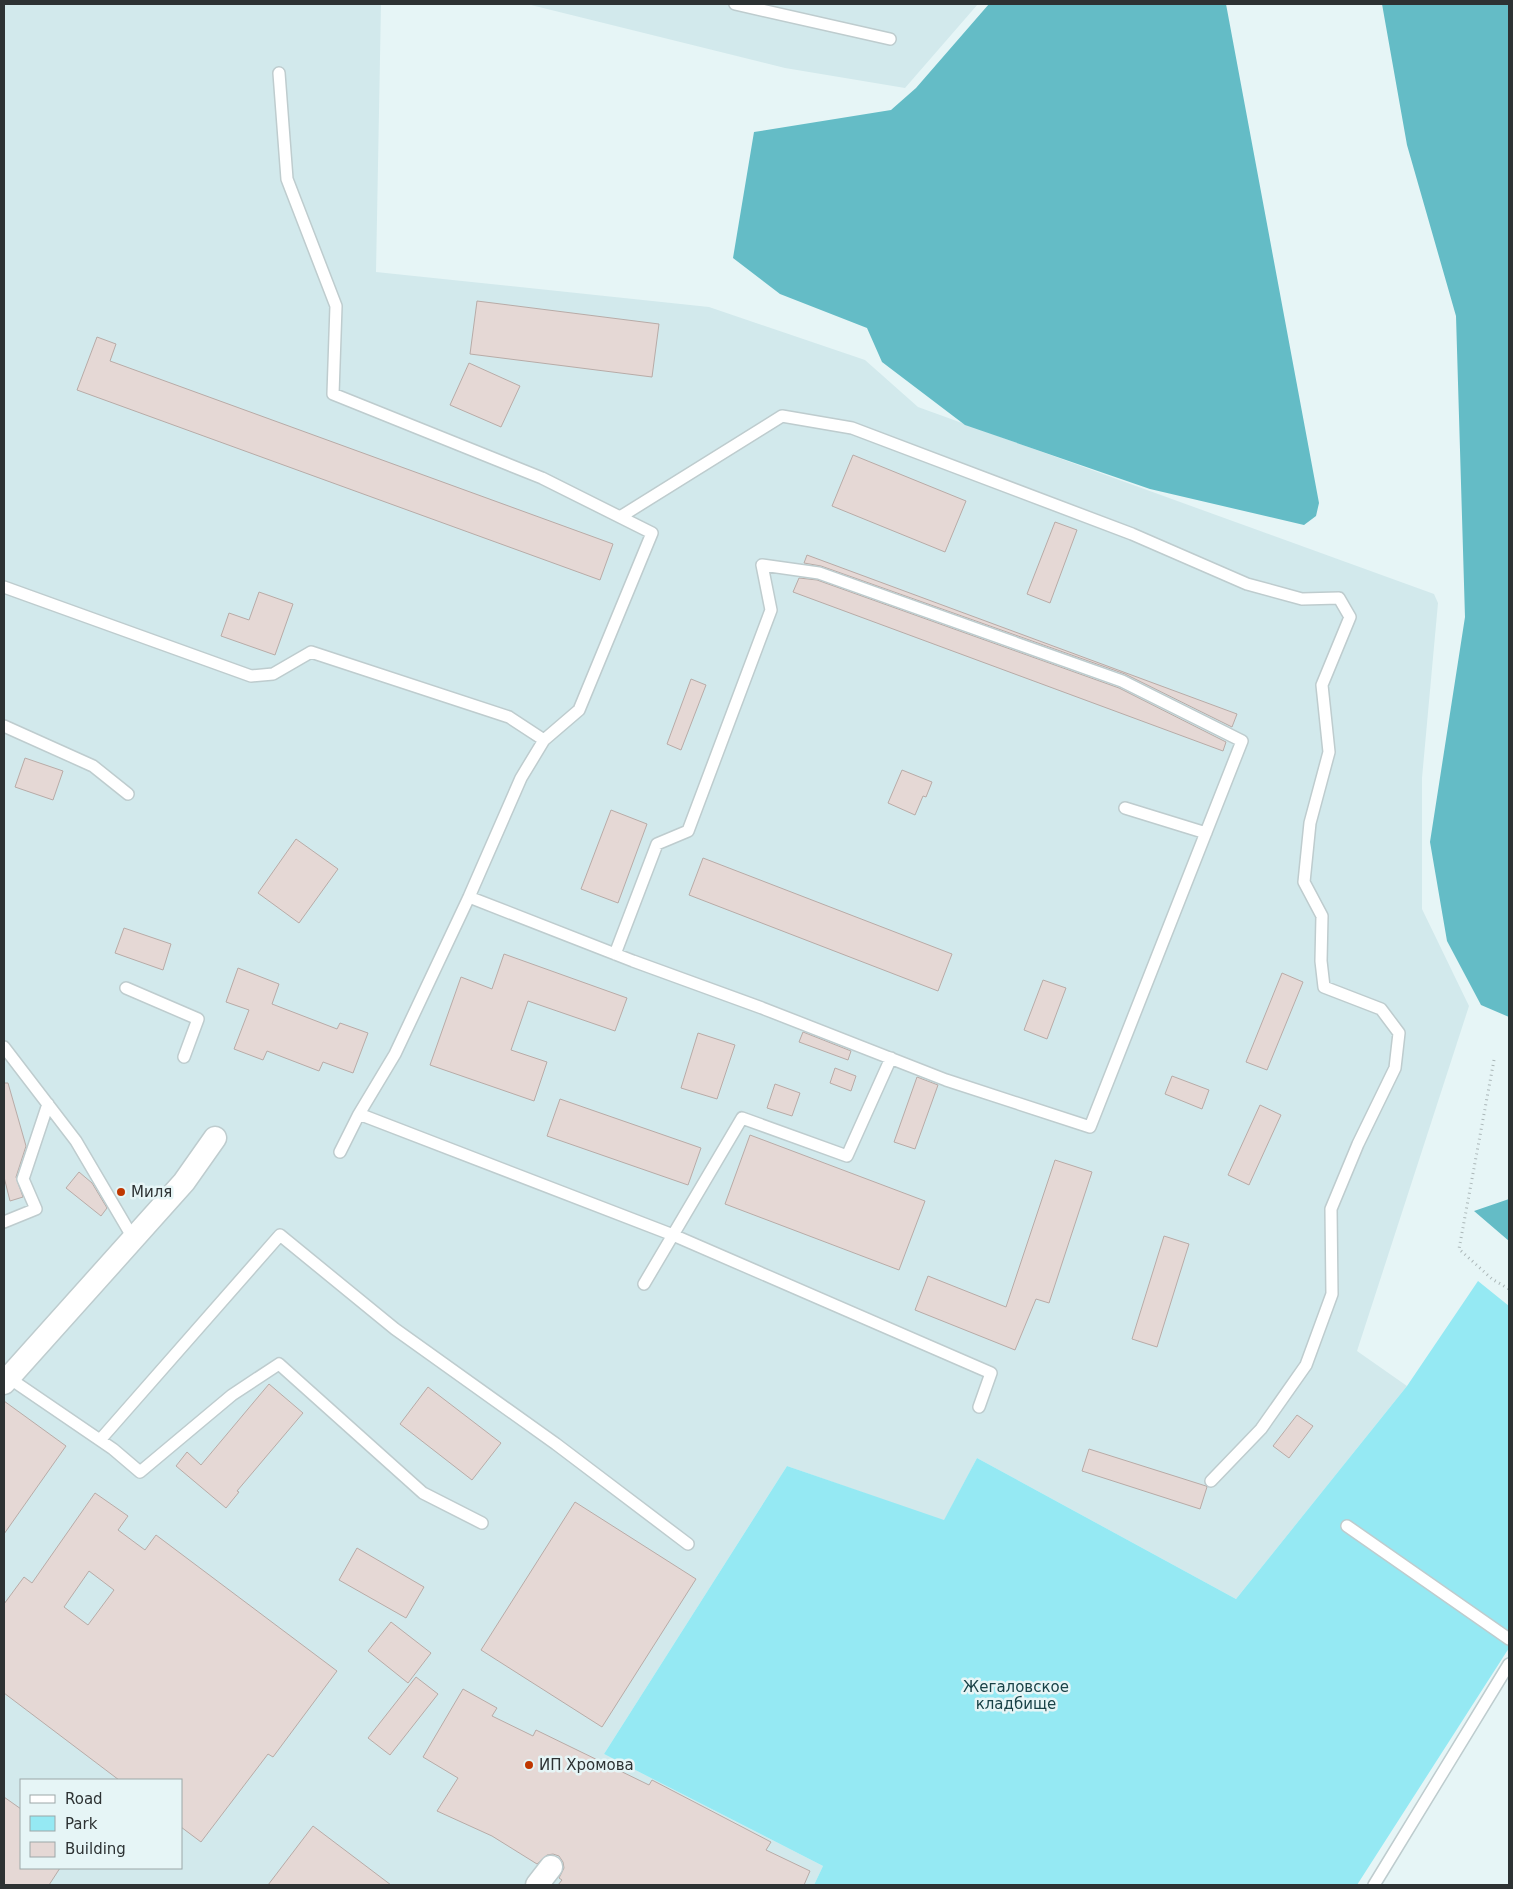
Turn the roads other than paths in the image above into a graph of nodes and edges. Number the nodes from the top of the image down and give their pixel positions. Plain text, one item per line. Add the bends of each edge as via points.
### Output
1 (735, 4) edge
2 (890, 39) dead end
3 (279, 73) dead end
4 (620, 517) junction
5 (4, 587) edge
6 (4, 726) edge
7 (544, 740) junction
8 (128, 794) dead end
9 (1125, 808) dead end
10 (1206, 833) junction
11 (469, 898) junction
12 (615, 954) junction
13 (126, 988) dead end
14 (4, 1047) edge
15 (184, 1057) dead end
16 (891, 1058) junction
17 (48, 1104) junction
18 (359, 1114) junction
19 (215, 1138) dead end
20 (340, 1152) dead end
21 (4, 1222) edge
22 (673, 1235) junction
23 (133, 1238) junction
24 (644, 1284) dead end
25 (6, 1380) edge
26 (979, 1407) dead end
27 (100, 1440) junction
28 (1211, 1481) dead end
29 (482, 1524) dead end
30 (1346, 1526) dead end
31 (688, 1544) dead end
32 (1509, 1638) edge
33 (1509, 1664) edge
34 (551, 1867) dead end
35 (537, 1885) edge
36 (1374, 1885) edge

1 - 2 lane
3 - 4 lane via 287,179 336,306 332,394 542,478
4 - 7 lane via 652,533 579,710
4 - 28 lane via 782,416 852,428 1132,534 1247,584 1302,599 1338,598 1350,617 1322,685 1329,752 1310,822 1304,882 1322,916 1324,987 1381,1009 1399,1033 1395,1068 1331,1209 1332,1294 1306,1365 1261,1429
5 - 7 lane via 251,676 273,674 311,652 509,717
6 - 8 lane via 93,766
7 - 11 lane via 521,778
9 - 10 lane
10 - 12 lane via 1242,741 1122,681 819,573 762,565 771,610 688,831 657,844
10 - 16 lane via 1090,1127 946,1080
11 - 12 lane
11 - 18 lane via 395,1054
12 - 16 lane
13 - 15 lane via 198,1020
14 - 17 lane
16 - 22 lane via 847,1156 742,1118
17 - 21 lane via 23,1178 36,1209
17 - 23 lane via 76,1141
18 - 20 lane
18 - 22 lane
19 - 23 street via 184,1182
22 - 24 lane
22 - 26 lane via 991,1373
23 - 25 street
25 - 27 lane
27 - 29 lane via 140,1472 232,1395 279,1364 423,1493
27 - 31 lane via 280,1234 394,1329 556,1444
30 - 32 lane
33 - 36 lane
34 - 35 street

